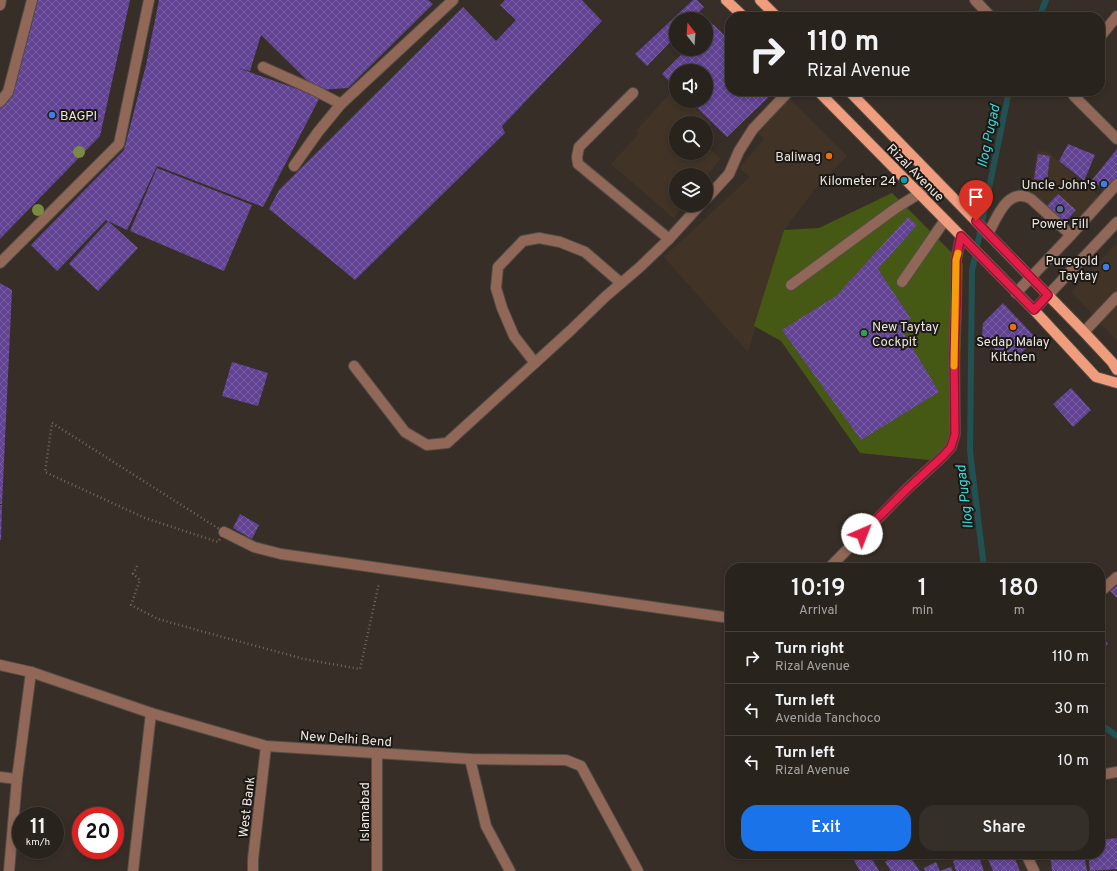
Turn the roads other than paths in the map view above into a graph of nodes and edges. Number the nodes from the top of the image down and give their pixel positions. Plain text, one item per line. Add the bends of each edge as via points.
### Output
1 (1, 0) edge
2 (32, 0) edge
3 (149, 0) edge
4 (453, 0) edge
5 (726, 0) edge
6 (760, 0) edge
7 (975, 0) edge
8 (0, 5) edge
9 (739, 12) edge
10 (771, 12) edge
11 (986, 12) edge
12 (1117, 16) edge
13 (1105, 31) edge
14 (263, 68) dead end
15 (633, 93) dead end
16 (784, 96) edge
17 (823, 96) edge
18 (854, 96) edge
19 (1074, 96) edge
20 (0, 102) edge
21 (341, 104) junction
22 (1117, 138) edge
23 (294, 166) dead end
24 (935, 178) junction
25 (1117, 184) edge
26 (713, 191) edge
27 (920, 194) junction
28 (694, 212) edge
29 (945, 220) junction
30 (1117, 222) edge
31 (986, 232) junction
32 (1071, 235) junction
33 (961, 236) junction
34 (669, 239) junction
35 (0, 262) edge
36 (1031, 277) junction
37 (902, 282) dead end
38 (621, 283) junction
39 (791, 285) dead end
40 (1016, 293) junction
41 (1048, 295) junction
42 (1117, 297) edge
43 (1034, 310) junction
44 (1084, 332) junction
45 (535, 363) junction
46 (354, 366) dead end
47 (1117, 370) edge
48 (1117, 383) edge
49 (224, 532) road end
50 (834, 563) edge
51 (1117, 577) edge
52 (1105, 588) edge
53 (725, 617) edge
54 (0, 665) edge
55 (31, 672) junction
56 (151, 713) junction
57 (266, 746) junction
58 (377, 753) junction
59 (470, 759) junction
60 (1117, 772) edge
61 (1105, 774) edge
62 (0, 777) edge
63 (18, 779) junction
64 (1028, 859) edge
65 (9, 871) edge
66 (133, 871) edge
67 (253, 871) edge
68 (377, 871) edge
69 (510, 871) edge
70 (638, 871) edge
71 (1034, 871) edge

1 - 8 street
2 - 20 street via 8,92
3 - 35 street via 118,144
4 - 21 street
5 - 9 main road
6 - 10 main road
7 - 11 street
12 - 13 street
14 - 21 street
15 - 34 street via 579,147 578,164
16 - 26 street via 753,129 738,151 729,174
17 - 27 main road, Rizal Avenue
18 - 24 main road, Rizal Avenue
19 - 22 street
21 - 23 street
24 - 27 street
24 - 31 main road, Rizal Avenue
25 - 32 street
27 - 29 main road, Rizal Avenue
27 - 39 street via 896,208
28 - 34 street
29 - 33 main road, Rizal Avenue
29 - 37 street
30 - 41 street
31 - 32 street via 1002,206 1010,199 1024,195
31 - 36 main road, Rizal Avenue
32 - 36 street
33 - 40 main road, Rizal Avenue
33 - 50 street via 956,260 955,434 951,447
34 - 38 street
36 - 40 street
36 - 41 main road, Rizal Avenue
38 - 45 street
38 - 45 street via 585,252 560,242 539,238 523,241 498,268 496,288 514,336
40 - 43 main road, Rizal Avenue
41 - 43 street
41 - 44 main road, Rizal Avenue
42 - 44 street
43 - 48 main road, Rizal Avenue via 1096,377
44 - 47 main road, Rizal Avenue
45 - 46 street via 447,443 428,445 405,432
49 - 53 street via 254,547 281,554
51 - 52 street
54 - 55 street, New Delhi Bend
55 - 56 street, New Delhi Bend
55 - 63 street
56 - 57 street, New Delhi Bend
56 - 66 street
57 - 58 street, New Delhi Bend
57 - 67 street, West Bank
58 - 59 street, New Delhi Bend
58 - 68 street, Islamabad
59 - 69 street via 486,826
59 - 70 street, New Delhi Bend via 566,760 581,766
60 - 61 street
62 - 63 street
63 - 65 street
64 - 71 street

